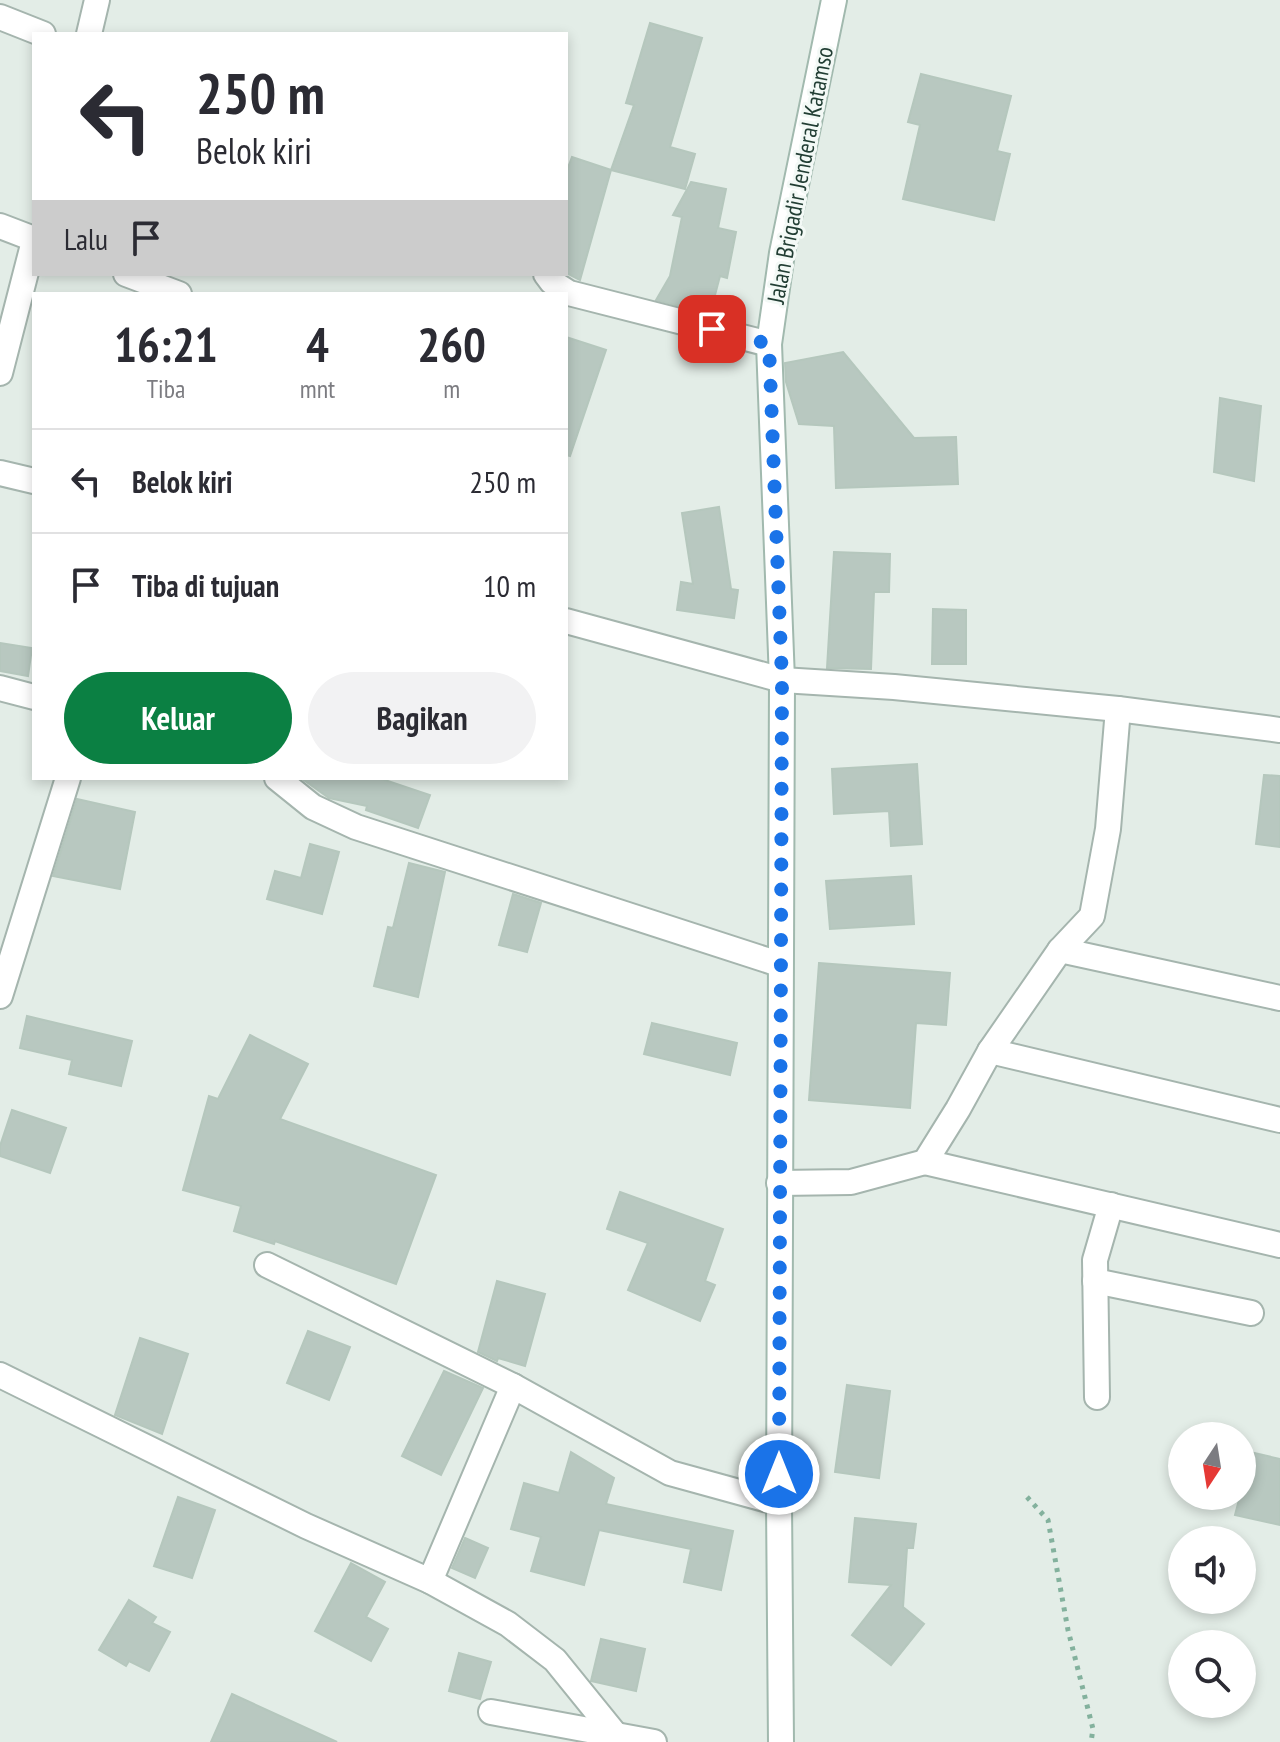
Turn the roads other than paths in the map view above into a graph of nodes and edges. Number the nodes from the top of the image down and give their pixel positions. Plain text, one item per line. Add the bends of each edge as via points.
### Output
1 (97, 0) edge
2 (834, 0) edge
3 (0, 17) edge
4 (38, 32) edge
5 (89, 32) edge
6 (0, 226) edge
7 (32, 239) edge
8 (32, 248) edge
9 (131, 276) edge
10 (548, 276) edge
11 (174, 292) edge
12 (567, 292) edge
13 (568, 292) edge
14 (769, 344) junction
15 (0, 373) edge
16 (0, 473) edge
17 (32, 481) edge
18 (568, 622) edge
19 (782, 680) junction
20 (0, 688) edge
21 (32, 696) edge
22 (1118, 709) junction
23 (1280, 730) edge
24 (67, 780) edge
25 (279, 780) edge
26 (1060, 950) junction
27 (779, 964) junction
28 (0, 996) edge
29 (1280, 998) edge
30 (990, 1051) junction
31 (1280, 1120) edge
32 (925, 1162) junction
33 (779, 1183) junction
34 (1111, 1205) junction
35 (1280, 1245) edge
36 (267, 1265) dead end
37 (1095, 1281) junction
38 (1251, 1313) dead end
39 (0, 1375) edge
40 (513, 1386) junction
41 (1097, 1397) dead end
42 (779, 1503) junction
43 (430, 1581) junction
44 (491, 1712) dead end
45 (615, 1734) junction
46 (654, 1742) edge
47 (781, 1742) edge

1 - 5 street
2 - 14 street, Jalan Brigadir Jenderal Katamso via 782,253
3 - 4 street
6 - 7 street
8 - 15 street
9 - 11 street
10 - 12 street
13 - 14 street
14 - 19 street, Jalan Brigadir Jenderal Katamso
16 - 17 street
18 - 19 street
19 - 22 street
19 - 27 street, Jalan Brigadir Jenderal Katamso
20 - 21 street
22 - 23 street
22 - 26 street via 1108,829 1092,916
24 - 28 street
25 - 27 street via 313,807 356,827
26 - 29 street
26 - 30 street
27 - 33 street, Jalan Brigadir Jenderal Katamso
30 - 31 street
30 - 32 street
32 - 33 street via 851,1182
32 - 34 street
33 - 42 street, Jalan Brigadir Jenderal Katamso
34 - 35 street
34 - 37 street via 1095,1260
36 - 40 street
37 - 38 street
37 - 41 street
39 - 43 street
40 - 42 street via 670,1473
40 - 43 street
42 - 47 street, Jalan Brigadir Jenderal Katamso
43 - 45 street via 508,1624 555,1660
44 - 45 street
45 - 46 street

